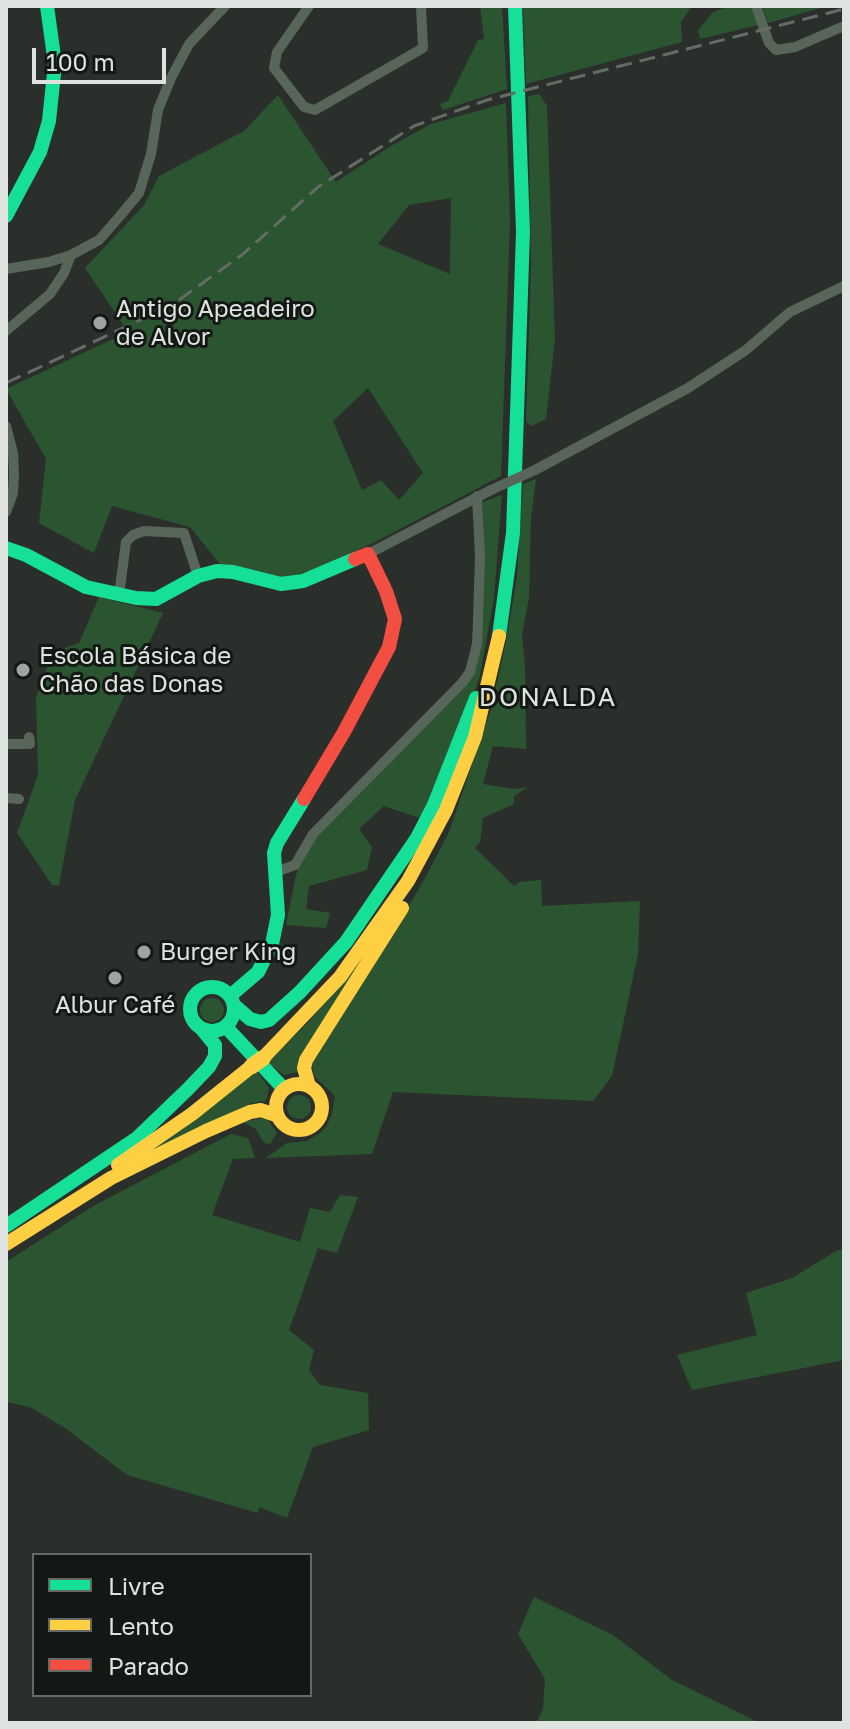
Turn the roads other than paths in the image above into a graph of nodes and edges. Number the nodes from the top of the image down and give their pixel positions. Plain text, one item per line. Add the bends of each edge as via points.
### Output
1 (47, 6) edge
2 (309, 6) edge
3 (421, 6) edge
4 (507, 6) edge
5 (515, 6) edge
6 (756, 6) edge
7 (221, 7) edge
8 (844, 26) edge
9 (6, 216) edge
10 (71, 255) junction
11 (6, 269) edge
12 (844, 286) edge
13 (6, 331) edge
14 (6, 426) edge
15 (10, 474) edge
16 (477, 496) junction
17 (6, 512) edge
18 (6, 548) edge
19 (368, 554) junction
20 (198, 576) junction
21 (119, 595) junction
22 (497, 653) junction
23 (484, 678) junction
24 (29, 737) dead end
25 (6, 744) edge
26 (6, 798) edge
27 (19, 799) dead end
28 (276, 872) junction
29 (232, 1001) junction
30 (226, 1027) junction
31 (201, 1028) junction
32 (255, 1060) junction
33 (309, 1086) junction
34 (284, 1089) junction
35 (278, 1116) junction
36 (6, 1235) edge

1 - 9 main road via 55,64 49,121 40,152
2 - 3 street via 277,52 274,68 304,107 315,110 423,48
4 - 23 main road via 516,218 508,499 499,598
5 - 22 main road via 523,232 513,533
6 - 8 street via 776,50
7 - 10 street via 189,44 171,78 139,193 99,240
10 - 11 street
10 - 13 street via 50,294
12 - 16 street, bridge via 790,312 746,350 688,388
14 - 15 street via 13,453
15 - 17 street via 13,493
16 - 19 street
16 - 28 street via 478,621 470,672 313,834 295,865
18 - 21 main road via 86,587
19 - 20 main road via 303,581 281,584 233,572
19 - 28 main road via 392,607 394,633 363,700 280,835 274,853
20 - 21 main road via 156,599
20 - 21 street via 184,533 144,531 126,542
22 - 32 main road via 475,737 446,810 414,870 340,977
22 - 33 main road via 477,741 443,828 390,928 306,1060
23 - 29 main road via 417,838 346,942 269,1020 250,1019
23 - 32 main road via 450,782 399,886 343,965
24 - 25 street via 30,744
26 - 27 street
28 - 29 main road via 278,915 272,944 258,972
29 - 30 main road via 233,1017
29 - 31 main road via 214,987 196,994 191,1014
30 - 31 main road
30 - 34 main road
31 - 36 main road via 216,1050 199,1078 137,1138
32 - 36 main road
33 - 34 main road
33 - 35 main road via 321,1101 317,1121 298,1130
34 - 35 main road via 277,1101
35 - 36 main road via 250,1112

